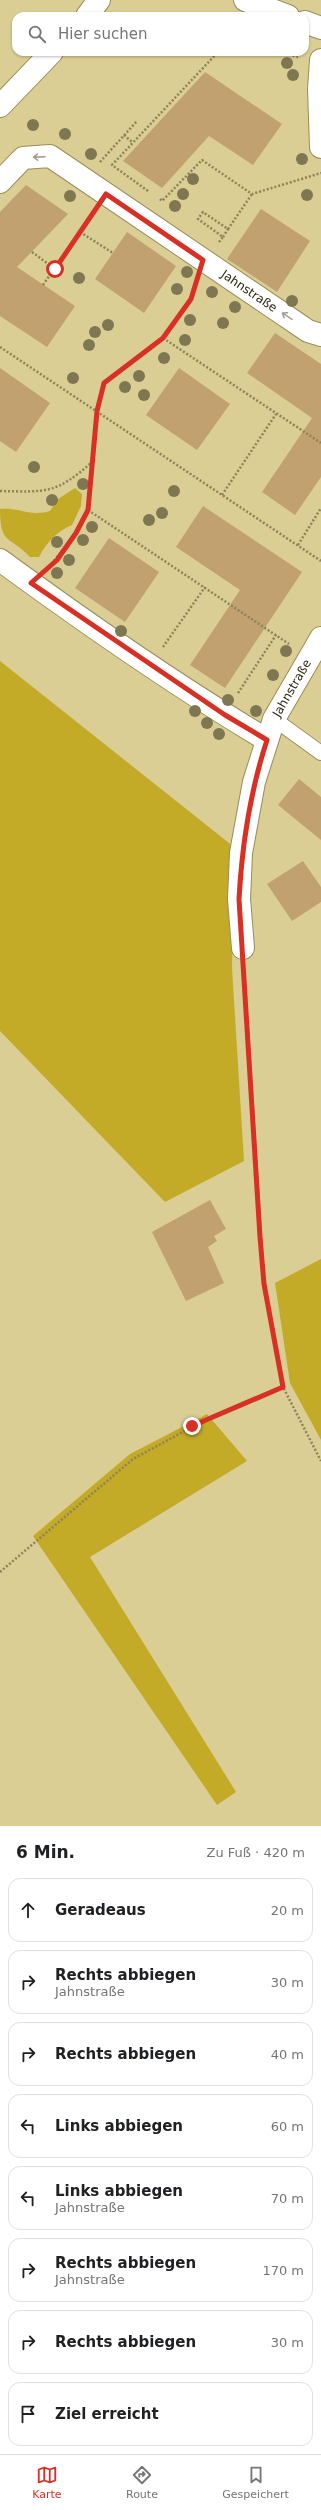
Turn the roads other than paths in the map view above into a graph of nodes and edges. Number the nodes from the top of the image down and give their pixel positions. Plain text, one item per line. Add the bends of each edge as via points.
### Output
1 (100, 0) edge
2 (245, 0) edge
3 (90, 12) edge
4 (277, 12) edge
5 (309, 24) edge
6 (321, 28) edge
7 (48, 56) edge
8 (321, 60) edge
9 (0, 106) edge
10 (321, 146) edge
11 (0, 182) edge
12 (321, 336) edge
13 (0, 560) edge
14 (321, 638) edge
15 (274, 719) junction
16 (267, 740) junction
17 (321, 753) edge
18 (243, 948) road end

1 - 3 street
2 - 4 street
5 - 6 street
7 - 9 street
8 - 10 street
12 -> 11 street, Jahnstraße via 308,331 50,156 23,158
13 - 16 street via 225,715
14 - 15 street, Jahnstraße
15 - 16 street, Jahnstraße
15 - 17 lane
16 - 18 street, Jahnstraße via 254,782 241,853 239,899

